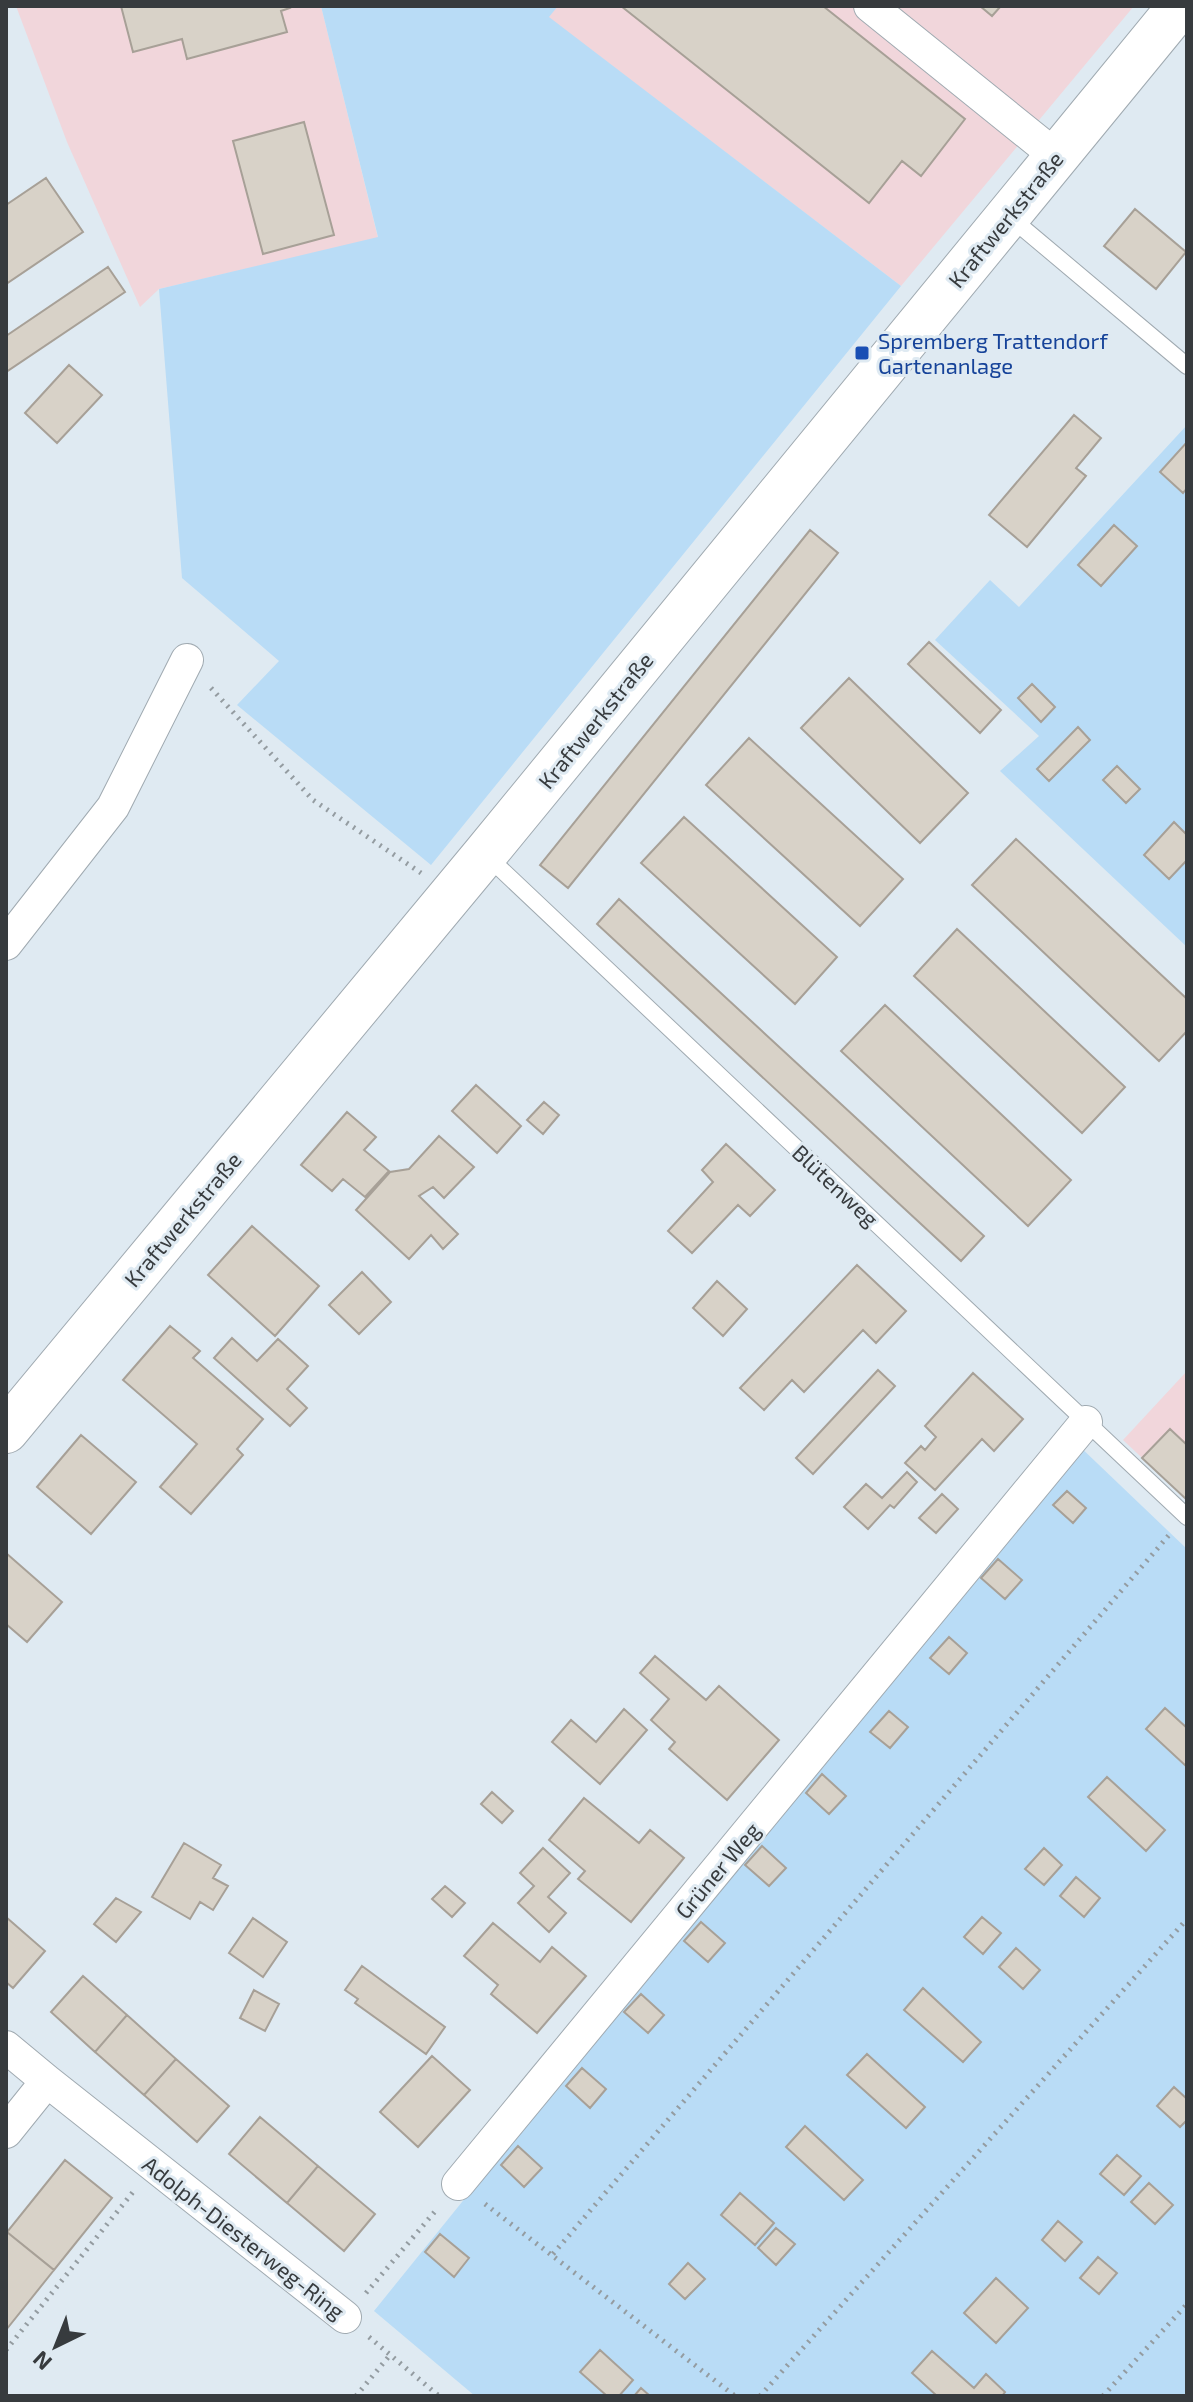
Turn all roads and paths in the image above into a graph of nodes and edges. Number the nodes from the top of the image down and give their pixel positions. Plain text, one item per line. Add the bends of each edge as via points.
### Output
1 (870, 6) edge
2 (1180, 6) edge
3 (1056, 156) junction
4 (1008, 216) junction
5 (1187, 366) edge
6 (187, 660) joint
7 (485, 854) junction
8 (452, 894) junction
9 (6, 944) edge
10 (1086, 1422) junction
11 (6, 1431) edge
12 (1186, 1516) edge
13 (1187, 1919) edge
14 (6, 2047) edge
15 (47, 2081) junction
16 (6, 2132) edge
17 (154, 2166) junction
18 (458, 2184) junction
19 (553, 2254) junction
20 (1187, 2304) edge
21 (345, 2317) junction
22 (6, 2350) edge
23 (390, 2355) junction
24 (356, 2396) edge
25 (439, 2396) edge
26 (735, 2396) edge
27 (760, 2396) edge
28 (1103, 2396) edge

1 - 3 street
2 - 3 main road, Kraftwerkstraße
3 - 4 main road, Kraftwerkstraße
4 - 5 lane
4 - 7 main road, Kraftwerkstraße
6 - 8 path via 313,800
6 - 9 street via 113,807
7 - 8 main road, Kraftwerkstraße
7 - 10 lane, Blütenweg
8 - 11 main road, Kraftwerkstraße
10 - 12 lane, Blütenweg
10 - 18 street, Grüner Weg
12 - 19 path
13 - 27 path
14 - 15 street, Adolph-Diesterweg-Ring
15 - 16 street
15 - 17 street, Adolph-Diesterweg-Ring
17 - 21 street, Adolph-Diesterweg-Ring
17 - 22 path
18 - 19 path
18 - 21 path
19 - 26 path
20 - 28 path
21 - 23 path, Adolph-Diesterweg-Ring
23 - 24 path
23 - 25 path, Adolph-Diesterweg-Ring

